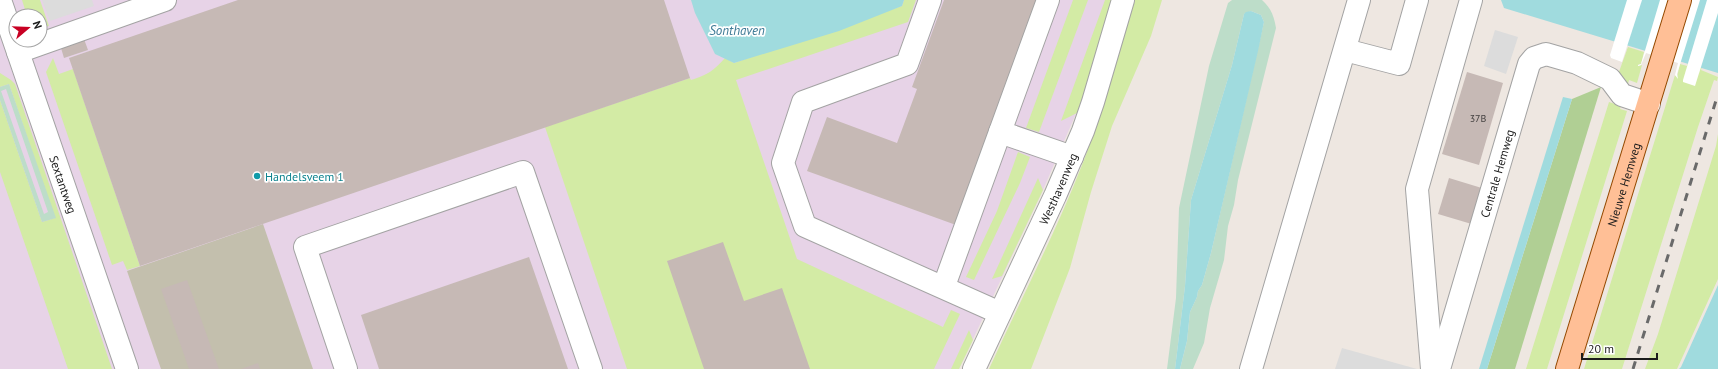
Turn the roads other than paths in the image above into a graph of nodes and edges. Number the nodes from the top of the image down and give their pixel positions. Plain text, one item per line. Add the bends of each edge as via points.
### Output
1 (0, 0) edge
2 (165, 0) edge
3 (930, 0) edge
4 (1048, 0) edge
5 (1123, 0) edge
6 (1359, 0) edge
7 (1417, 0) edge
8 (1680, 0) edge
9 (1469, 7) edge
10 (8, 34) edge
11 (48, 36) edge
12 (11, 48) edge
13 (1345, 50) junction
14 (1649, 104) junction
15 (1000, 132) junction
16 (1072, 157) junction
17 (944, 286) junction
18 (1000, 313) junction
19 (127, 369) edge
20 (346, 369) edge
21 (591, 369) edge
22 (974, 369) edge
23 (1251, 369) edge
24 (1432, 369) edge
25 (1439, 369) edge
26 (1567, 369) edge

1 - 10 street, Sextantweg
2 - 11 street
3 - 17 street via 907,64 803,102 783,163 805,226
4 - 15 street
5 - 16 street, Westhavenweg via 1093,102
6 - 13 street
7 - 13 street via 1399,64
8 - 14 main road, Nieuwe Hemweg
9 - 24 street via 1417,189
12 - 19 street, Sextantweg
13 - 23 street
14 - 25 street, Centrale Hemweg via 1622,95 1610,79 1577,63 1550,54 1534,58 1529,64
14 - 26 main road, Nieuwe Hemweg
15 - 16 street
15 - 17 street
16 - 18 street, Westhavenweg
17 - 18 street
18 - 22 street, Westhavenweg
20 - 21 street via 305,247 523,172

